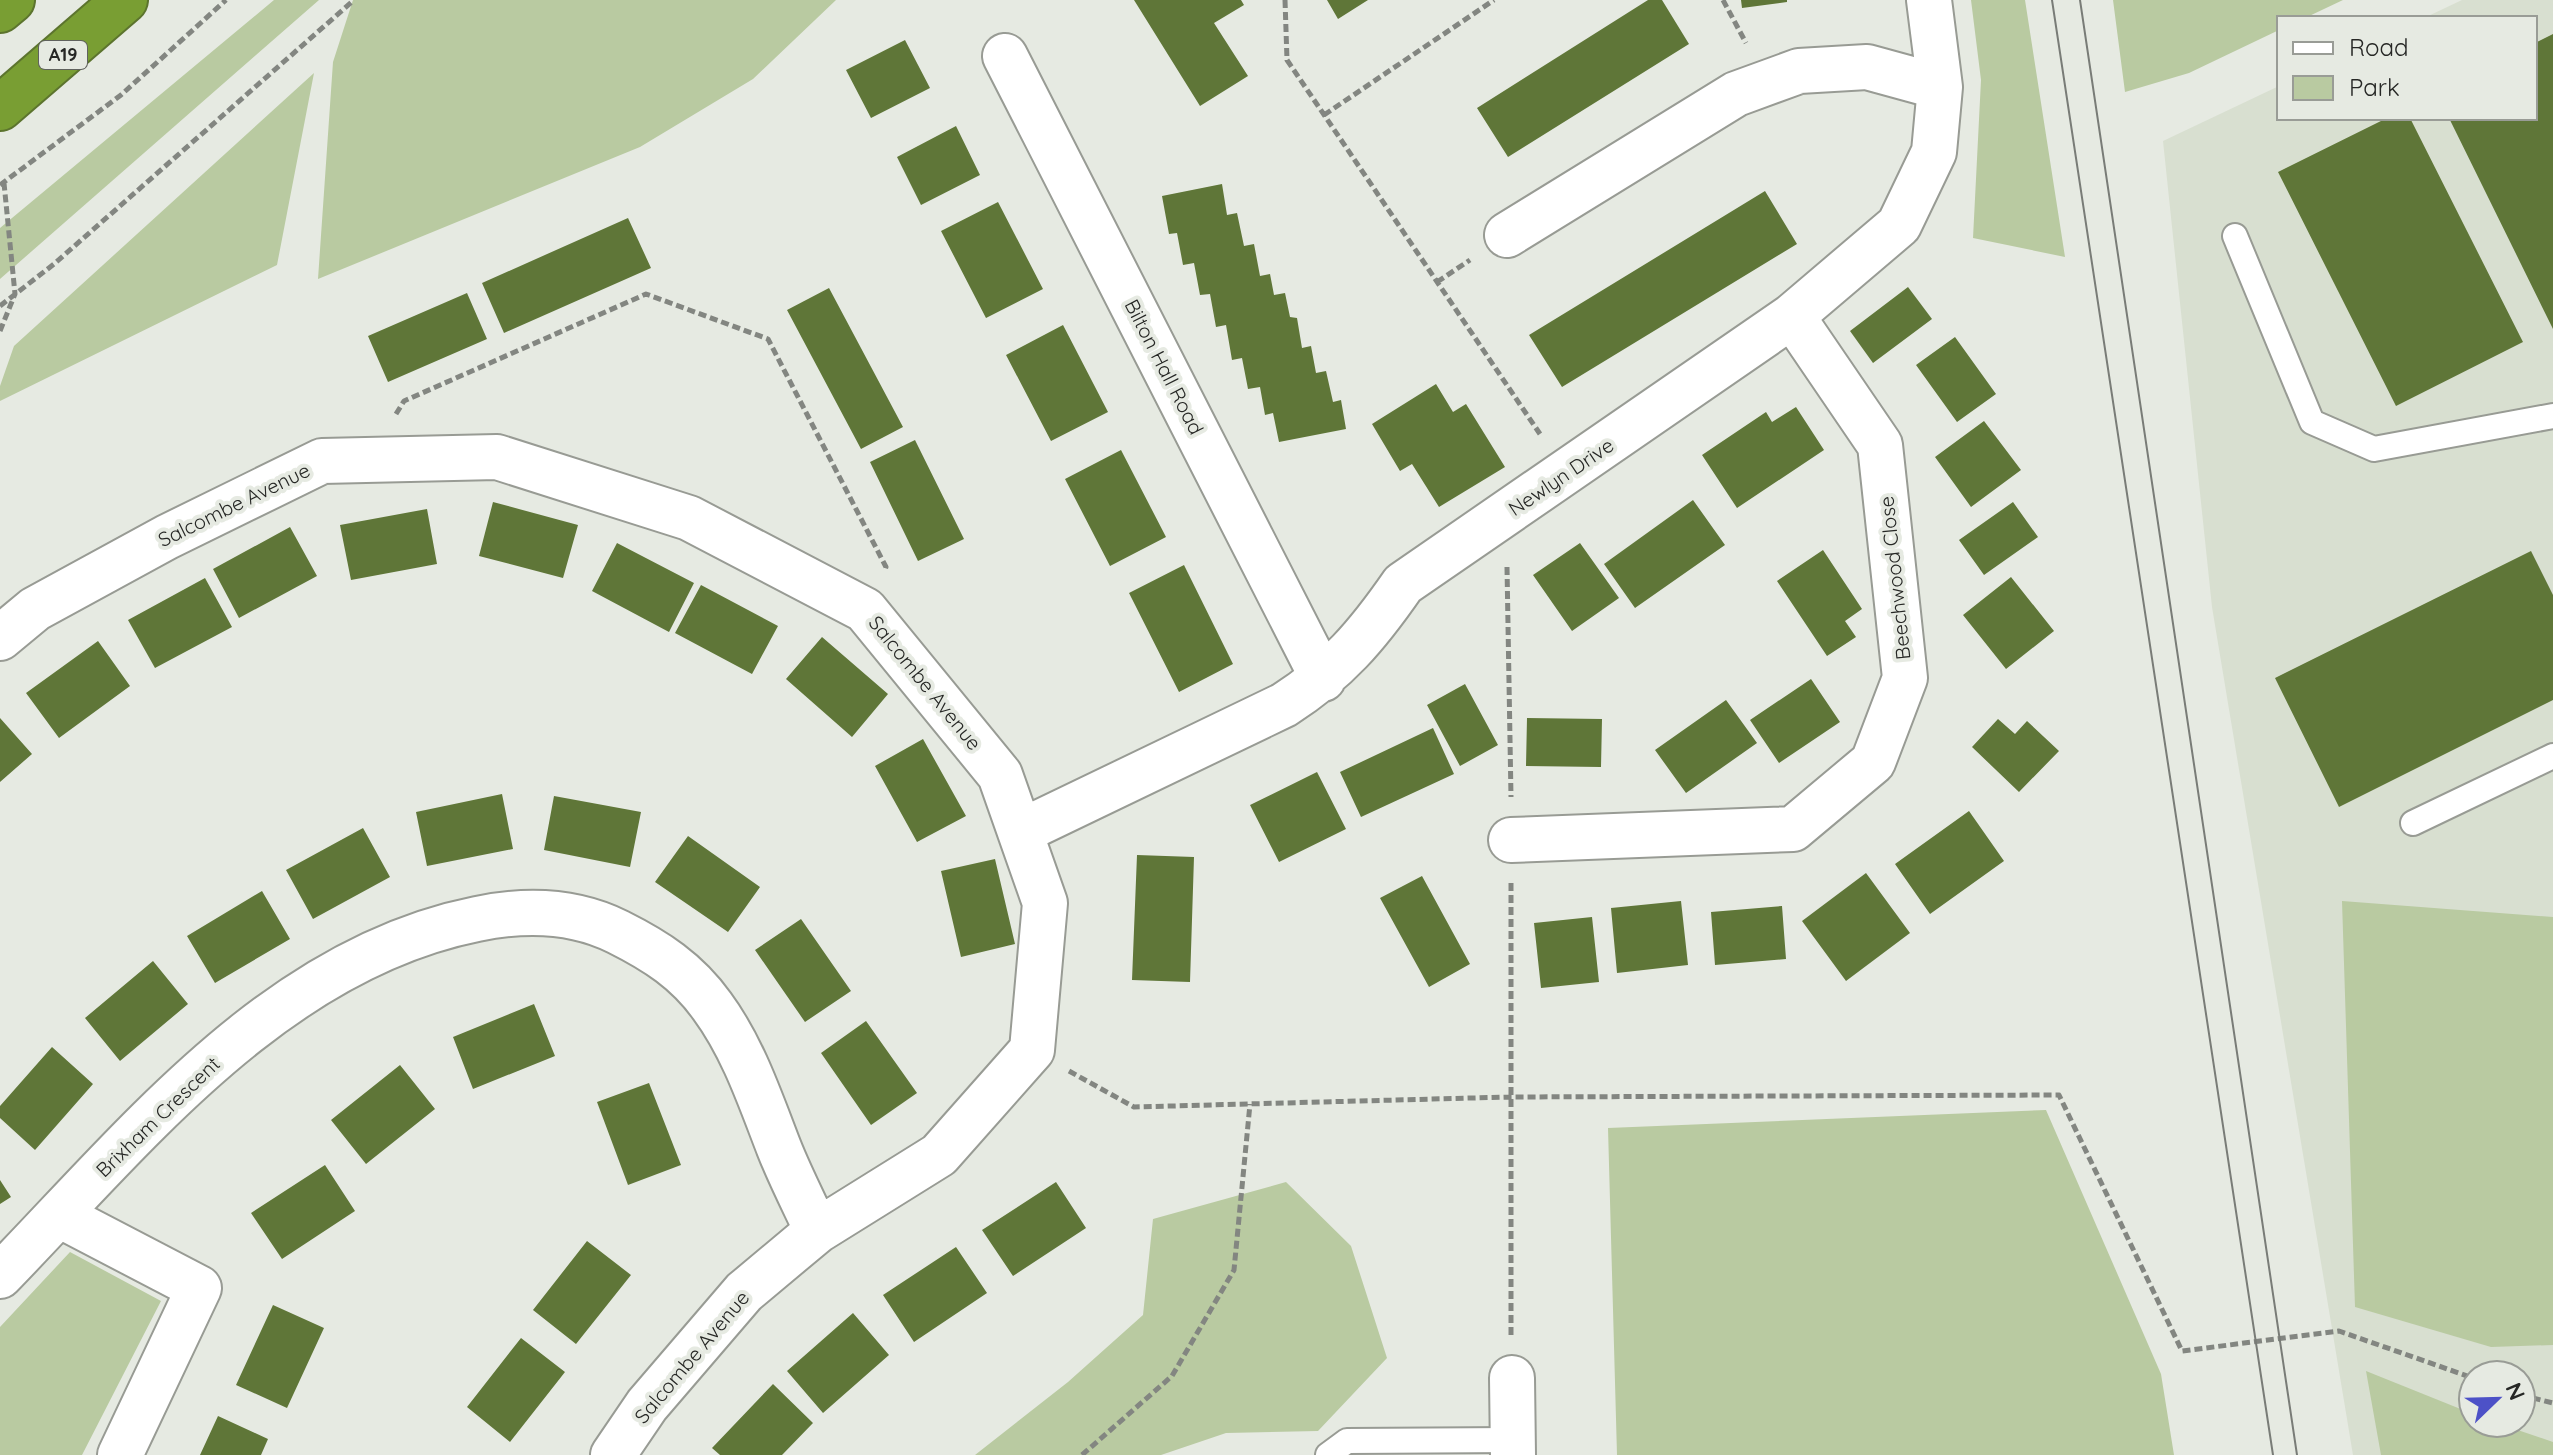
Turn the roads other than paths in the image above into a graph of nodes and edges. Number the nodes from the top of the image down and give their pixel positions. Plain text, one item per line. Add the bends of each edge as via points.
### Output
1 (12, 0) edge
2 (125, 0) edge
3 (1929, 0) edge
4 (0, 10) edge
5 (1005, 56) dead end
6 (1940, 87) junction
7 (0, 108) edge
8 (1507, 235) dead end
9 (2235, 236) dead end
10 (1792, 316) junction
11 (2553, 416) edge
12 (0, 638) edge
13 (1323, 679) junction
14 (2553, 756) edge
15 (2413, 823) dead end
16 (1020, 832) junction
17 (1511, 840) road end
18 (59, 1215) junction
19 (817, 1231) junction
20 (0, 1276) edge
21 (1512, 1378) road end
22 (1513, 1447) edge
23 (120, 1455) edge
24 (613, 1455) edge
25 (1328, 1455) edge

1 - 4 highway
2 - 7 highway, A19
3 - 6 street, Newlyn Drive
5 - 13 street, Bilton Hall Road
6 - 8 street via 1867,67 1799,71 1736,94
6 - 10 street, Newlyn Drive via 1934,152 1899,225
9 - 11 lane via 2312,422 2374,449
10 - 13 street, Newlyn Drive via 1403,584 1367,636
10 - 17 street, Beechwood Close via 1880,445 1905,678 1873,762 1793,829
12 - 16 street, Salcombe Avenue via 35,609 322,461 497,457 689,518 865,610 1000,775
13 - 16 street, Newlyn Drive via 1284,705
14 - 15 lane
16 - 19 street, Salcombe Avenue via 1045,903 1032,1050 939,1155
18 - 19 street, Brixham Crescent via 183,1086 268,1017 362,958 447,925 512,912 588,917 662,954 712,1005 749,1070
18 - 20 street, Brixham Crescent
18 - 23 street via 199,1288
19 - 24 street, Salcombe Avenue via 744,1292 647,1405
21 - 22 street
22 - 25 lane via 1347,1441

